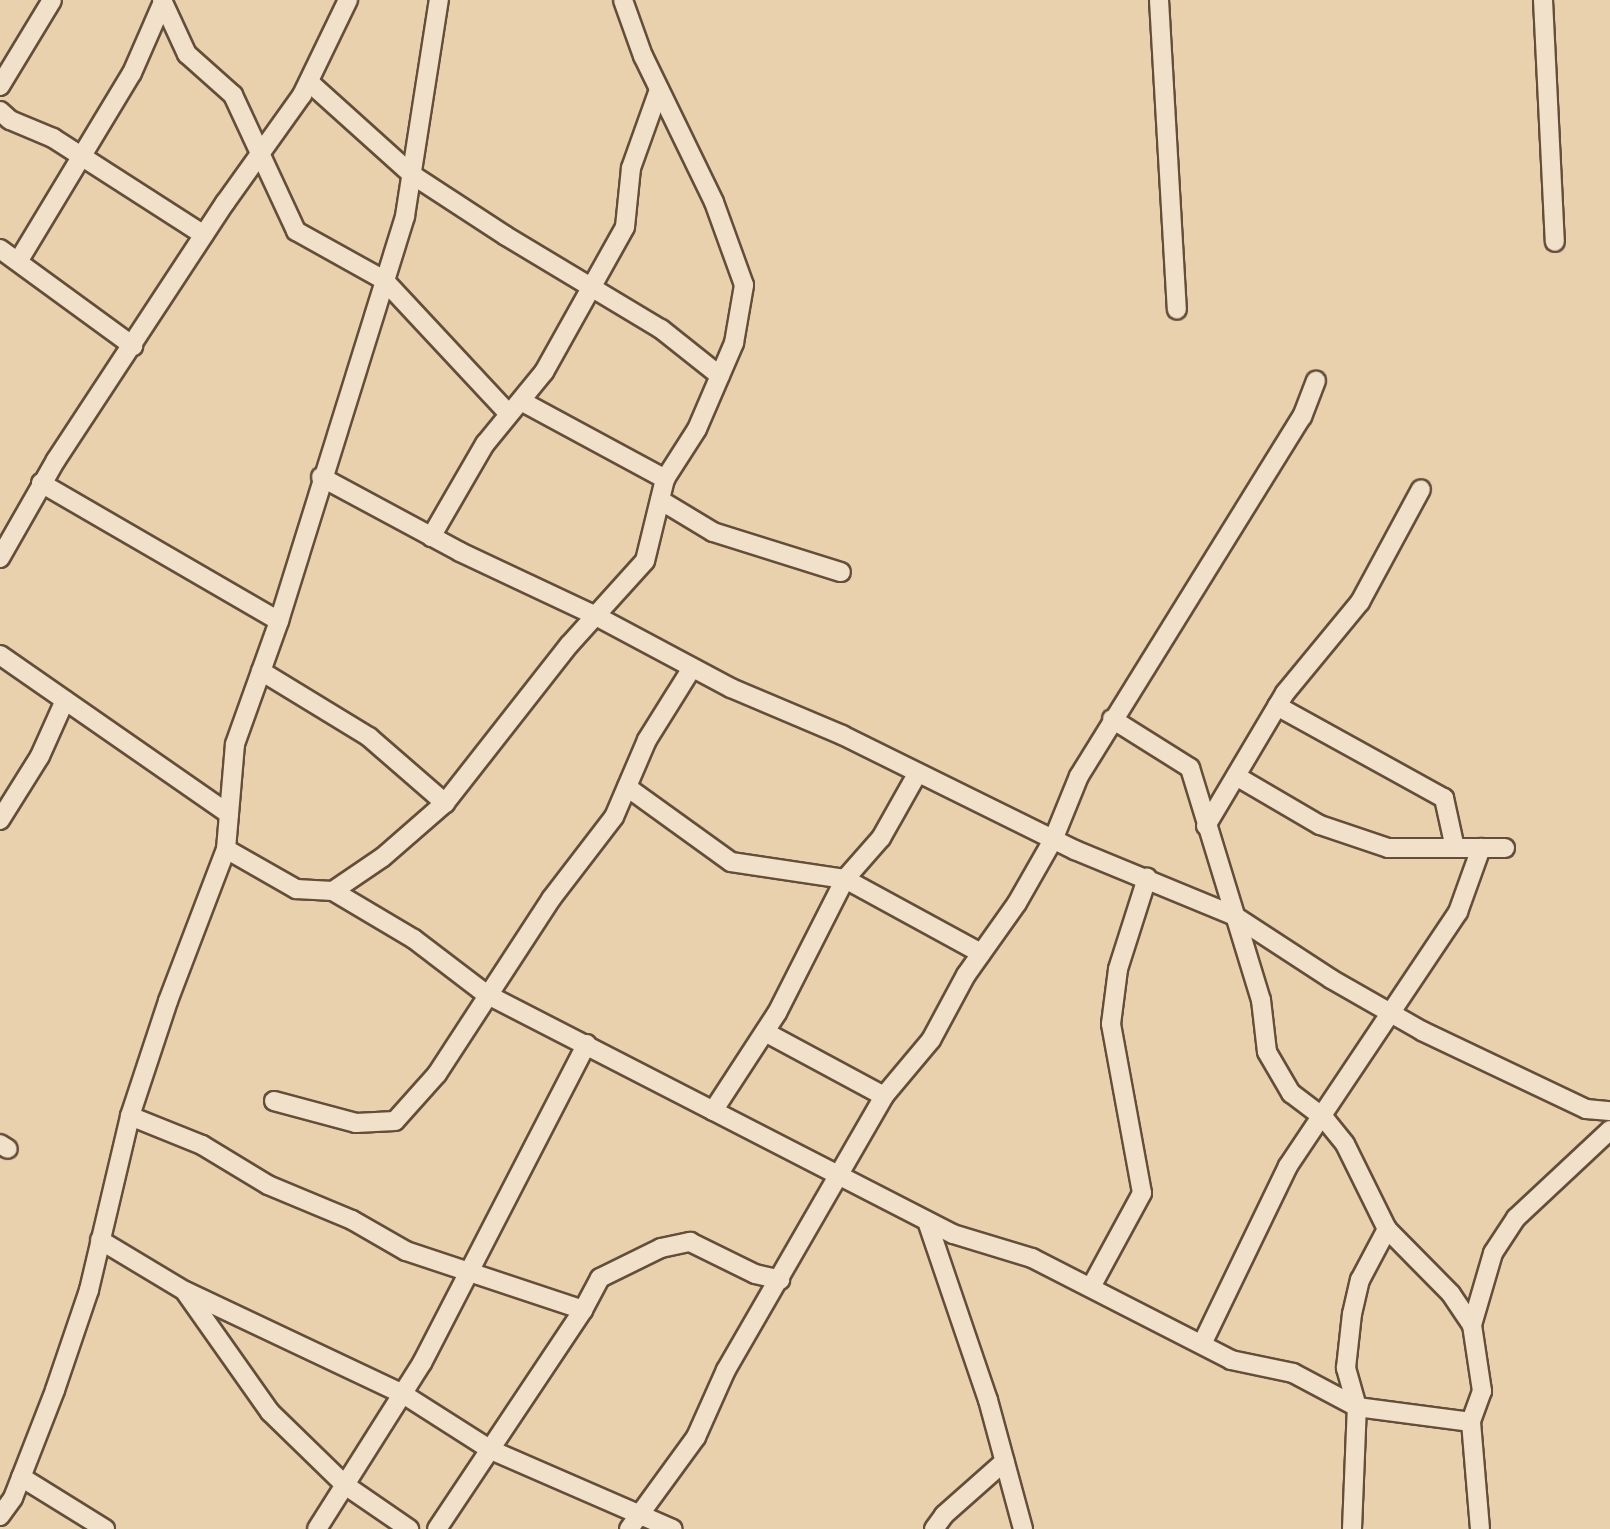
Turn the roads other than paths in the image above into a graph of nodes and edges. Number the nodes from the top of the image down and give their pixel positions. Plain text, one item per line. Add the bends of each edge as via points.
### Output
1 (52, 0) edge
2 (348, 0) edge
3 (439, 0) edge
4 (623, 0) edge
5 (1159, 0) edge
6 (1543, 0) edge
7 (163, 1) edge
8 (309, 82) junction
9 (0, 86) edge
10 (659, 90) junction
11 (0, 111) edge
12 (260, 153) junction
13 (80, 156) junction
14 (411, 174) junction
15 (204, 235) junction
16 (1555, 242) dead end
17 (0, 249) edge
18 (19, 260) junction
19 (384, 279) junction
20 (592, 287) junction
21 (1177, 309) dead end
22 (133, 346) junction
23 (720, 376) junction
24 (1316, 381) dead end
25 (515, 407) junction
26 (321, 477) junction
27 (665, 480) junction
28 (41, 483) junction
29 (1421, 489) dead end
30 (660, 500) junction
31 (431, 537) junction
32 (0, 558) edge
33 (841, 572) dead end
34 (596, 616) junction
35 (279, 621) junction
36 (0, 655) edge
37 (692, 668) junction
38 (261, 671) junction
39 (65, 700) junction
40 (1277, 706) junction
41 (1112, 719) junction
42 (917, 774) junction
43 (1236, 776) junction
44 (627, 787) junction
45 (445, 803) junction
46 (229, 814) junction
47 (0, 820) edge
48 (1206, 826) junction
49 (1053, 840) junction
50 (1455, 848) junction
51 (1481, 848) junction
52 (1505, 848) dead end
53 (226, 849) junction
54 (1147, 878) junction
55 (845, 879) junction
56 (333, 891) junction
57 (1233, 915) junction
58 (981, 953) junction
59 (486, 994) junction
60 (1392, 1014) junction
61 (765, 1032) junction
62 (587, 1044) junction
63 (884, 1096) junction
64 (274, 1101) dead end
65 (713, 1111) junction
66 (1610, 1111) edge
67 (130, 1116) junction
68 (1324, 1118) junction
69 (1610, 1130) edge
70 (840, 1178) junction
71 (927, 1221) junction
72 (1387, 1229) junction
73 (100, 1240) junction
74 (470, 1271) junction
75 (780, 1280) junction
76 (1090, 1287) junction
77 (185, 1292) junction
78 (584, 1310) junction
79 (1472, 1325) junction
80 (1202, 1344) junction
81 (403, 1394) junction
82 (1358, 1407) junction
83 (1471, 1422) junction
84 (491, 1450) junction
85 (1005, 1461) junction
86 (21, 1477) junction
87 (345, 1485) junction
88 (641, 1512) junction
89 (0, 1516) edge
90 (105, 1529) edge
91 (317, 1529) edge
92 (409, 1529) edge
93 (437, 1529) edge
94 (629, 1529) edge
95 (673, 1529) edge
96 (934, 1529) edge
97 (1023, 1529) edge
98 (1352, 1529) edge
99 (1479, 1529) edge

1 - 9 street
2 - 8 street
3 - 14 street
4 - 10 street
5 - 21 street
6 - 16 street
7 - 12 street via 187,54 232,95
7 - 13 street via 132,73
8 - 12 street
8 - 14 street
10 - 20 street via 632,168 625,227
10 - 23 street via 714,202 744,285 734,343
11 - 13 street
12 - 15 street
12 - 19 street via 296,231
13 - 15 street
13 - 18 street
14 - 19 street via 405,216
14 - 20 street
15 - 22 street
17 - 18 street
18 - 22 street
19 - 25 street
19 - 26 street
20 - 23 street via 661,329
20 - 25 street via 544,372
22 - 28 street
23 - 27 street via 697,429
24 - 41 street via 1302,417
25 - 27 street
25 - 31 street via 485,444
26 - 31 street
26 - 35 street
27 - 30 street
28 - 32 street
28 - 35 street
29 - 40 street via 1360,602
30 - 33 street via 713,532
30 - 34 street via 645,561
31 - 34 street
34 - 37 street
34 - 45 street via 568,645
35 - 38 street
36 - 39 street
37 - 42 street via 842,735
37 - 44 street via 646,740
38 - 45 street via 369,737
38 - 46 street via 235,744
39 - 46 street
39 - 47 street via 40,756
40 - 43 street
40 - 50 street via 1444,798
41 - 48 street via 1190,768
41 - 49 street via 1079,776
42 - 49 street
42 - 55 street via 881,838
43 - 48 street
43 - 50 street via 1320,825 1388,848
44 - 55 street via 731,862
44 - 59 street via 614,817
45 - 56 street via 383,857
46 - 53 street
48 - 57 street
49 - 54 street
49 - 58 street
50 - 51 street
51 - 52 street
51 - 60 street via 1458,912
53 - 56 street via 296,890
53 - 67 street via 168,1001
54 - 57 street
54 - 76 street via 1118,969 1111,1024 1142,1193
55 - 58 street
55 - 61 street
56 - 59 street via 414,939
57 - 60 street
57 - 68 street via 1261,1000 1267,1052 1291,1093
58 - 63 street via 931,1040
59 - 62 street
59 - 64 street via 437,1074 395,1121 356,1123
60 - 66 street via 1586,1109
60 - 68 street
61 - 63 street
61 - 65 street
62 - 65 street
62 - 74 street
63 - 70 street
65 - 70 street
67 - 73 street
67 - 74 street via 202,1145 268,1185 352,1220 406,1251
68 - 72 street via 1345,1144
68 - 80 street via 1288,1166
69 - 79 street via 1516,1218 1493,1252
70 - 71 street
70 - 75 street
71 - 76 street via 953,1234 1032,1258
71 - 85 street via 961,1314
72 - 79 street via 1451,1294
72 - 82 street via 1360,1280 1352,1314 1346,1368
73 - 77 street
73 - 86 street via 89,1290
74 - 78 street
74 - 81 street
75 - 78 street via 755,1274 690,1242 661,1248 600,1278
75 - 88 street via 726,1370 696,1437
76 - 80 street
77 - 81 street
77 - 87 street via 270,1412
78 - 84 street
79 - 83 street via 1482,1391
80 - 82 street via 1231,1360 1293,1373
81 - 84 street
81 - 87 street
82 - 83 street
82 - 98 street
83 - 99 street
84 - 88 street
84 - 93 street
85 - 96 street via 944,1515
85 - 97 street
86 - 89 street
86 - 90 street
87 - 91 street
87 - 92 street
88 - 94 street
88 - 95 street

